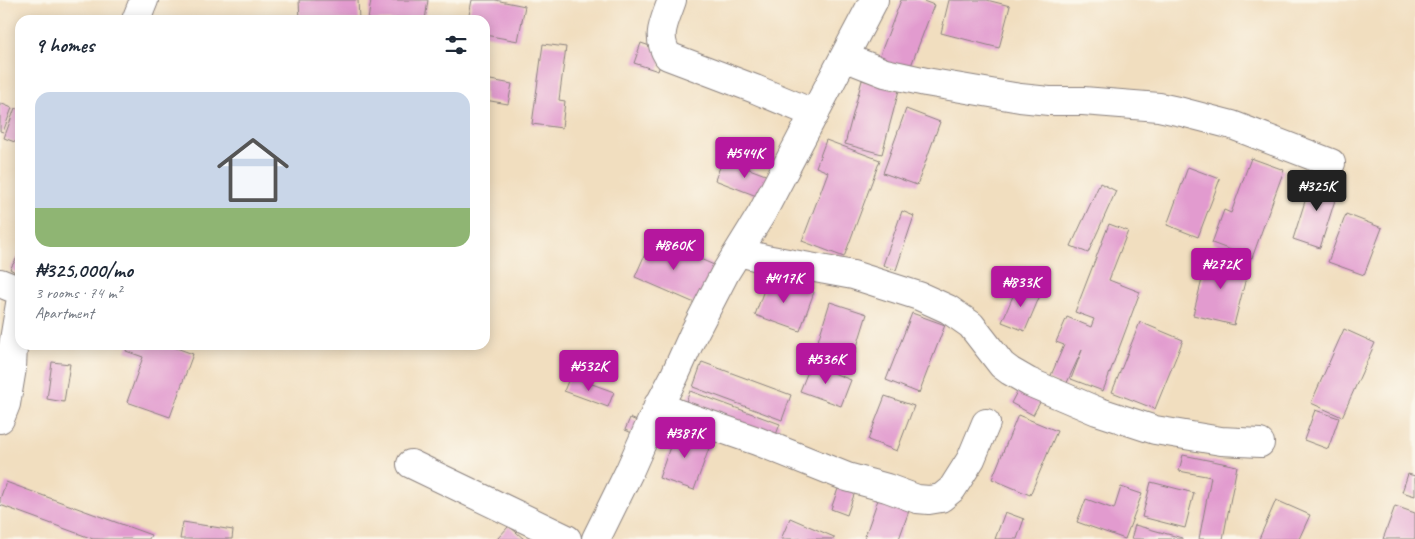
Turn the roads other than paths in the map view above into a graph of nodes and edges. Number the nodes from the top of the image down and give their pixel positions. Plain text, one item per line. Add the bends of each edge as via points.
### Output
1 (144, 0) edge
2 (672, 0) edge
3 (874, 0) edge
4 (138, 15) edge
5 (844, 57) junction
6 (814, 114) junction
7 (1331, 163) dead end
8 (739, 252) junction
9 (0, 283) edge
10 (15, 289) edge
11 (15, 334) edge
12 (658, 405) junction
13 (0, 419) edge
14 (986, 423) dead end
15 (1260, 443) dead end
16 (411, 464) dead end
17 (567, 539) edge
18 (596, 539) edge

1 - 4 street
2 - 6 street via 662,32 662,47 668,56
3 - 5 street
5 - 6 street
5 - 7 street via 885,73 1020,98 1159,107 1182,112 1232,125
6 - 8 street
8 - 12 street
8 - 15 street via 853,275 919,296 948,309 971,325 1010,370 1029,382 1096,411 1155,430 1222,441
9 - 10 street
11 - 13 street via 6,404
12 - 14 street via 847,477 929,500 941,498 952,489
12 - 18 street
16 - 17 street

